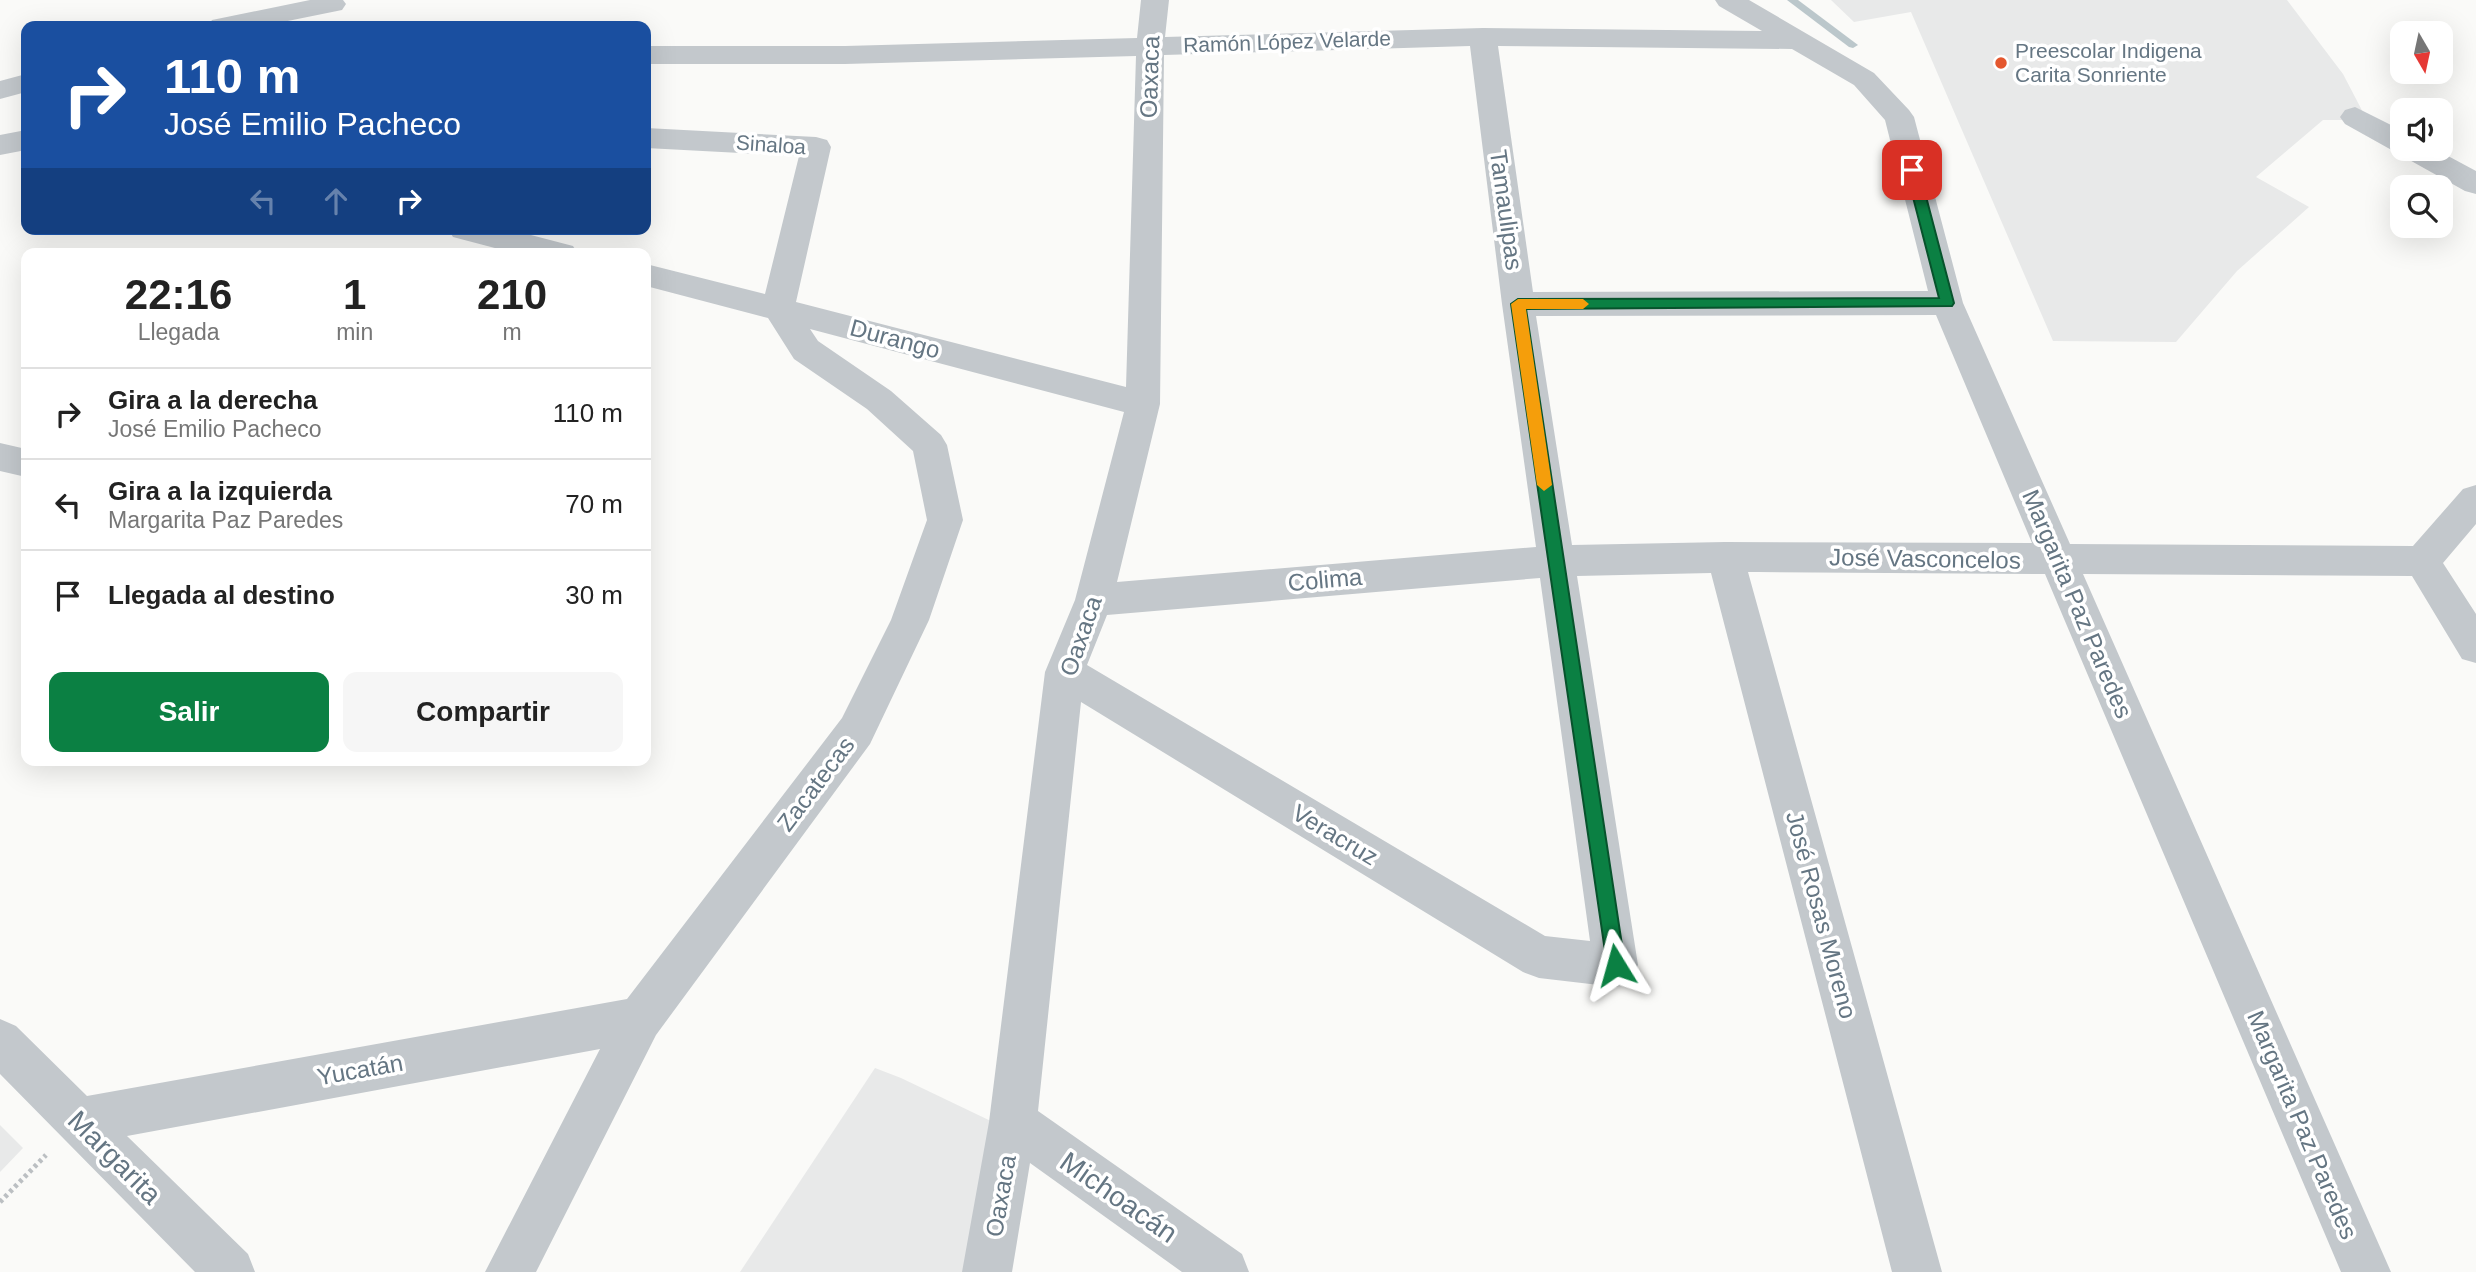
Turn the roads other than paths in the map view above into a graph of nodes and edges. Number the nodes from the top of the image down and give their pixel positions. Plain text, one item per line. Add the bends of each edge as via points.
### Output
1 (1154, 0) edge
2 (1729, 0) edge
3 (332, 4) dead end
4 (247, 21) edge
5 (1483, 37) junction
6 (1797, 40) junction
7 (1150, 46) junction
8 (651, 54) edge
9 (21, 84) edge
10 (0, 90) edge
11 (2355, 117) dead end
12 (2390, 137) edge
13 (651, 138) edge
14 (21, 141) edge
15 (0, 145) edge
16 (2434, 161) edge
17 (2476, 184) edge
18 (488, 235) edge
19 (538, 248) edge
20 (651, 276) edge
21 (1947, 303) junction
22 (1518, 304) junction
23 (778, 308) junction
24 (1143, 404) junction
25 (0, 457) edge
26 (21, 462) edge
27 (2476, 499) edge
28 (1725, 557) junction
29 (2057, 560) junction
30 (1555, 561) junction
31 (2422, 561) junction
32 (1094, 600) junction
33 (2476, 647) edge
34 (1065, 672) junction
35 (1616, 965) joint
36 (640, 1019) junction
37 (0, 1042) edge
38 (79, 1121) junction
39 (1013, 1122) junction
40 (230, 1272) edge
41 (510, 1272) edge
42 (987, 1272) edge
43 (1224, 1272) edge
44 (1917, 1272) edge
45 (2366, 1272) edge

1 - 7 street, Oaxaca
2 - 6 street, Margarita Paz Paredes
3 - 4 street
5 - 6 street, Ramón López Velarde
5 - 7 street, Ramón López Velarde
5 - 22 street, Tamaulipas
6 - 21 street, Margarita Paz Paredes via 1864,79 1899,117
7 - 8 street, Ramón López Velarde via 845,55
7 - 24 street, Oaxaca
9 - 10 street
11 - 12 street
13 - 23 street, Sinaloa via 816,146
14 - 15 street
16 - 17 street
18 - 19 street
20 - 23 street, Durango
21 - 22 street
21 - 29 street, Margarita Paz Paredes
22 - 30 street, Tamaulipas
23 - 24 street, Durango
23 - 36 street, Zacatecas via 806,350 879,400 929,445 945,520 910,620 856,731
24 - 32 street, Oaxaca
25 - 26 street
27 - 31 street
28 - 29 street, José Vasconcelos
28 - 30 street, José Vasconcelos
28 - 44 street, José Rosas Moreno
29 - 31 street, José Vasconcelos
29 - 45 street, Margarita Paz Paredes
30 - 32 street, Colima
30 - 35 street, Tamaulipas
31 - 33 street
32 - 34 street, Oaxaca
34 - 35 street, Veracruz via 1539,957
34 - 39 street, Oaxaca
36 - 38 street, Yucatán
36 - 41 street, Zacatecas
37 - 38 street, Margarita
38 - 40 street, Margarita
39 - 42 street, Oaxaca
39 - 43 street, Michoacán

